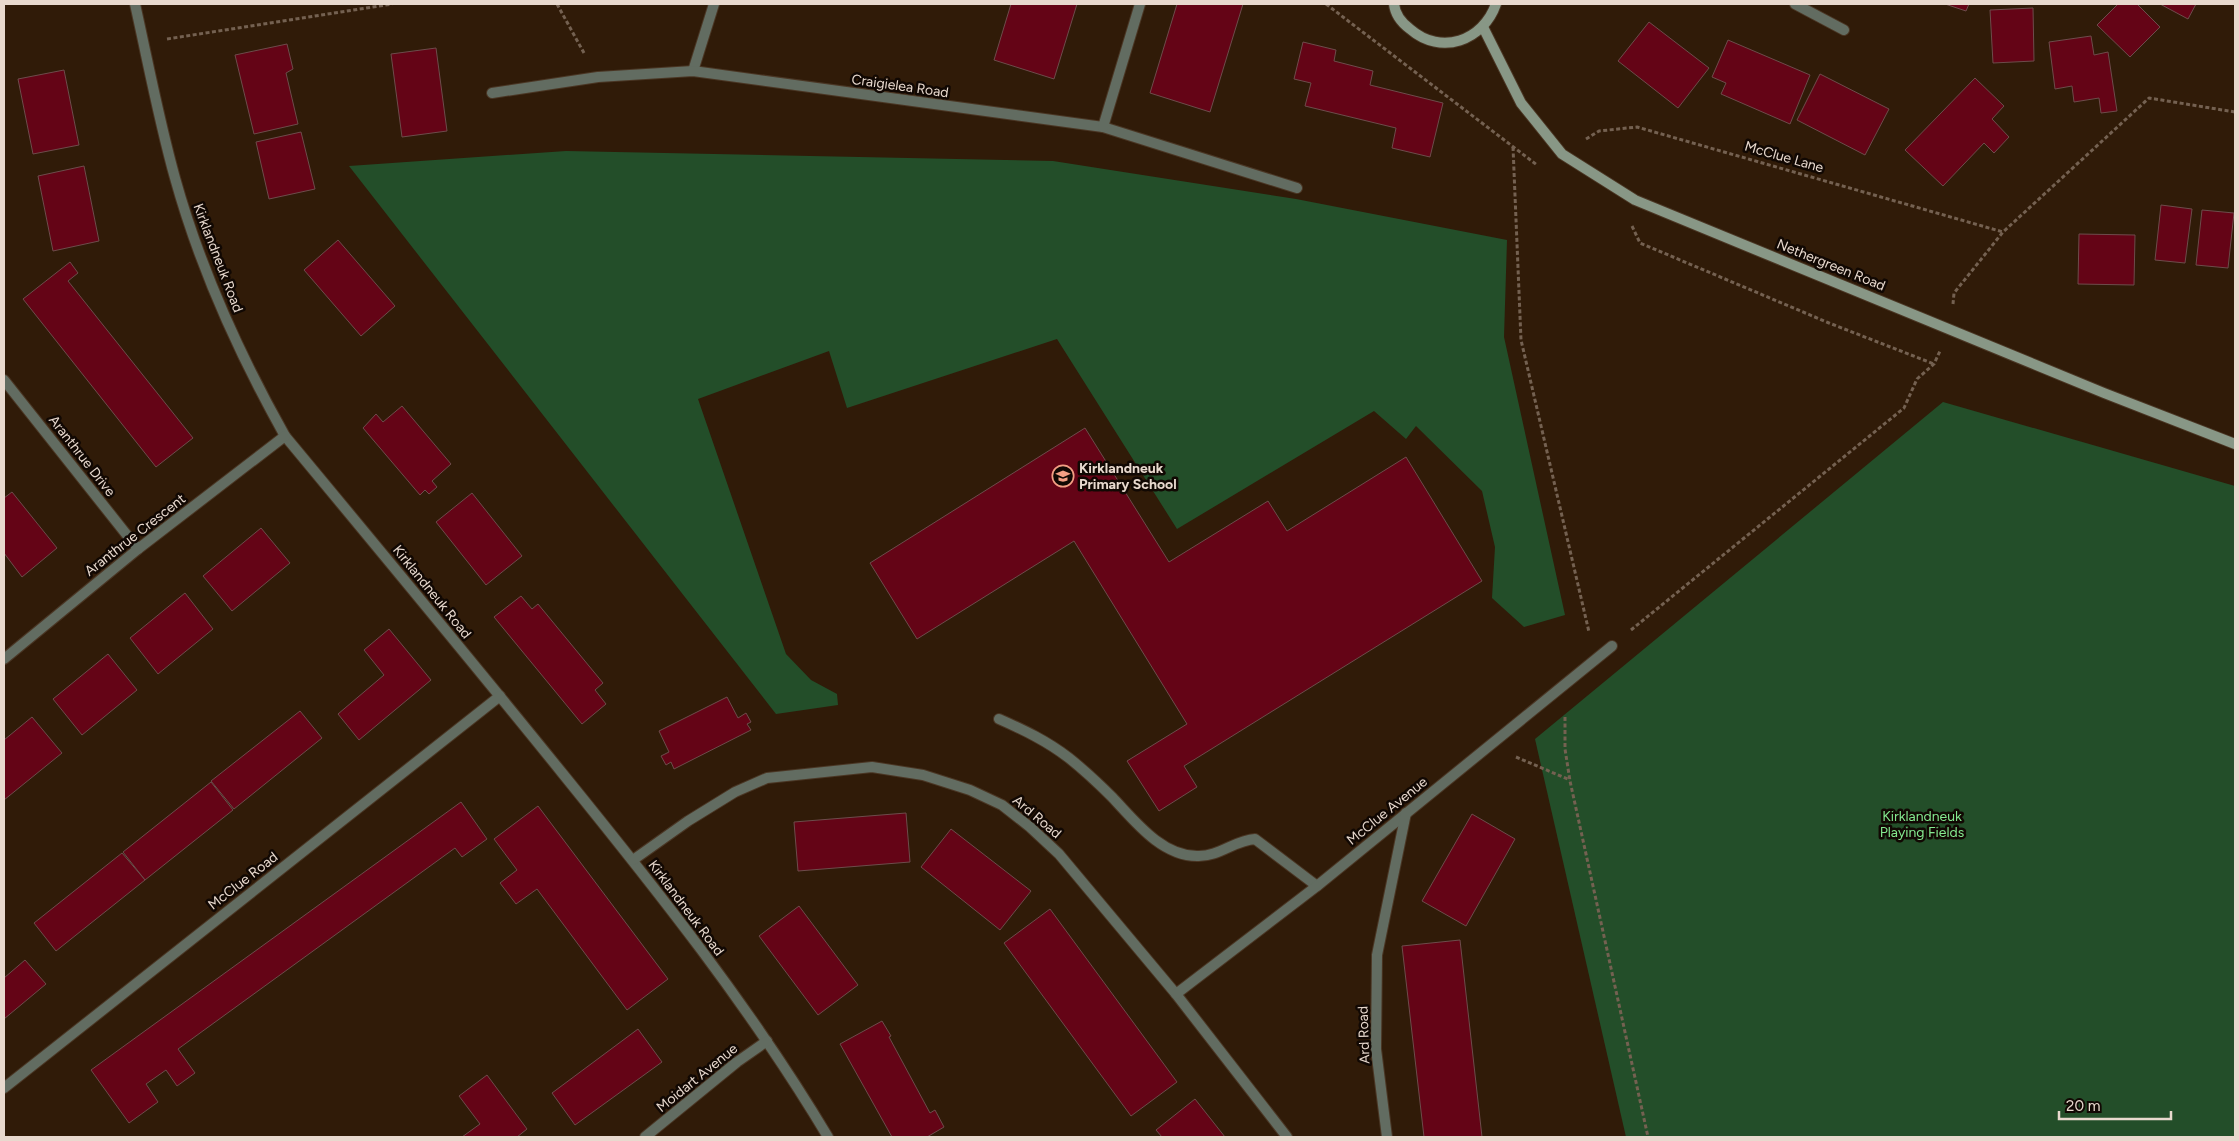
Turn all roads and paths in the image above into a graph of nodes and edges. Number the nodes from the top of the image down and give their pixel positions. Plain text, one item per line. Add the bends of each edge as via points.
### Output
1 (136, 4) edge
2 (392, 4) edge
3 (556, 4) edge
4 (714, 4) edge
5 (1140, 4) edge
6 (1394, 4) edge
7 (1496, 4) edge
8 (1795, 4) edge
9 (1483, 27) junction
10 (1844, 30) dead end
11 (144, 43) junction
12 (693, 71) junction
13 (598, 77) junction
14 (492, 93) dead end
15 (2235, 112) edge
16 (1103, 127) junction
17 (1513, 147) dead end
18 (1562, 154) junction
19 (1297, 188) dead end
20 (2003, 232) junction
21 (1950, 328) junction
22 (1934, 364) dead end
23 (4, 380) edge
24 (285, 436) junction
25 (2235, 444) edge
26 (138, 549) junction
27 (1612, 646) joint
28 (4, 659) edge
29 (1595, 659) junction
30 (1566, 684) junction
31 (500, 696) junction
32 (999, 718) dead end
33 (1489, 746) junction
34 (1570, 781) junction
35 (1406, 813) junction
36 (633, 860) junction
37 (1317, 886) junction
38 (1176, 994) junction
39 (767, 1041) junction
40 (4, 1088) edge
41 (646, 1137) edge
42 (828, 1137) edge
43 (1287, 1137) edge
44 (1387, 1137) edge
45 (1648, 1137) edge

1 - 11 street, Kirklandneuk Road
2 - 11 path
3 - 13 path
4 - 12 street
5 - 16 street
6 - 9 street via 1403,23 1417,35 1434,42 1452,43 1469,38
7 - 9 street
8 - 10 street
9 - 18 street, Nethergreen Road via 1520,103
11 - 24 street, Kirklandneuk Road via 175,178 193,235 213,289 256,383
12 - 13 street, Craigielea Road
12 - 16 street, Craigielea Road
13 - 14 street, Craigielea Road
15 - 20 path via 2149,98
16 - 19 street, Craigielea Road
17 - 29 path via 1521,340
18 - 20 path, McClue Lane via 1599,130 1637,127
18 - 21 street, Nethergreen Road via 1635,200
20 - 21 path via 1954,293
21 - 25 street, Nethergreen Road
22 - 27 path via 1917,379 1904,408
23 - 26 street, Aranthrue Drive
24 - 26 street, Aranthrue Crescent
24 - 31 street, Kirklandneuk Road
26 - 28 street, Aranthrue Crescent
27 - 29 street, McClue Avenue
29 - 30 street, McClue Avenue
30 - 33 street, McClue Avenue
30 - 34 path via 1564,749
31 - 36 street, Kirklandneuk Road
31 - 40 street, McClue Road
32 - 37 street via 1036,735 1069,758 1139,825 1178,853 1209,856 1247,839 1255,839
33 - 34 path
33 - 35 street, McClue Avenue
34 - 45 path
35 - 37 street, McClue Avenue
35 - 44 street, Ard Road via 1377,956 1376,1049
36 - 38 street, Ard Road via 735,792 767,778 872,767 923,775 970,790 1002,805 1030,827 1059,854
36 - 39 street, Kirklandneuk Road
37 - 38 street, McClue Avenue
38 - 43 street, Ard Road
39 - 41 street, Moidart Avenue
39 - 42 street, Kirklandneuk Road

